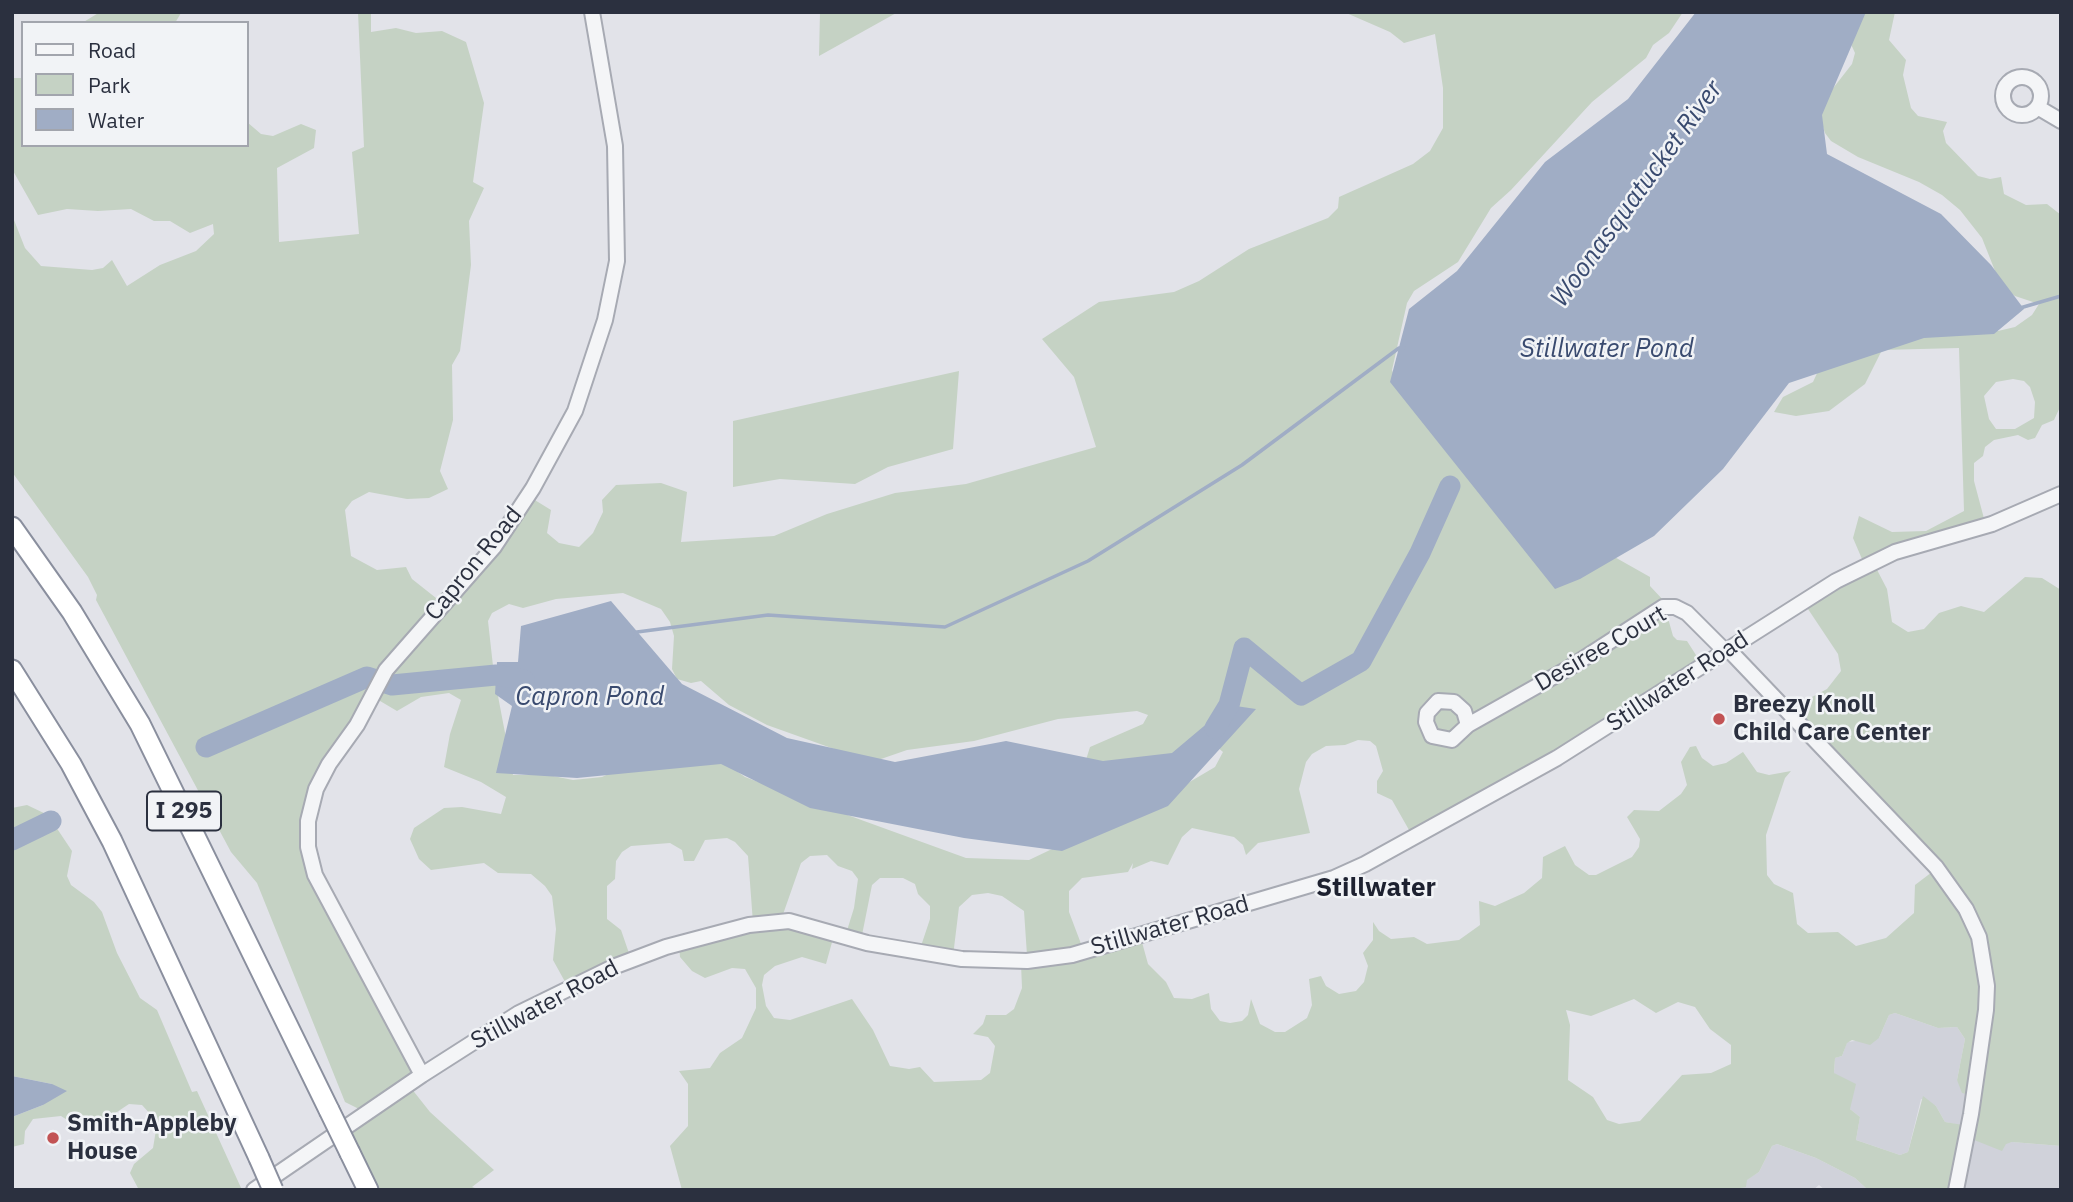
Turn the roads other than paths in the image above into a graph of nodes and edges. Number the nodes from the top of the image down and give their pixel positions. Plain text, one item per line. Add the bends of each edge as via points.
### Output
1 (592, 12) edge
2 (2039, 108) dead end
3 (2061, 121) edge
4 (2061, 494) edge
5 (12, 527) edge
6 (1728, 651) junction
7 (12, 670) edge
8 (1468, 725) dead end
9 (422, 1074) junction
10 (254, 1190) edge
11 (273, 1190) edge
12 (368, 1190) edge
13 (1956, 1190) edge

1 - 9 street, Capron Road via 612,119 619,221 615,275 575,411 494,547 386,670 316,789 308,821 315,875
2 - 3 street
4 - 6 street, Stillwater Road via 2017,515 1878,559 1836,580
5 - 12 highway, I 295, bridge via 72,612 140,724
6 - 8 street, Desiree Court via 1688,613 1663,607 1569,668
6 - 9 street, Stillwater Road via 1557,758 1334,878 1072,955 1027,961 962,958 867,943 789,922 749,925 666,947 580,982 519,1013
6 - 13 street, Desiree Court via 1936,867 1961,901 1979,937 1986,1010
7 - 11 highway, I 295, bridge via 96,810
9 - 10 street, Stillwater Road

